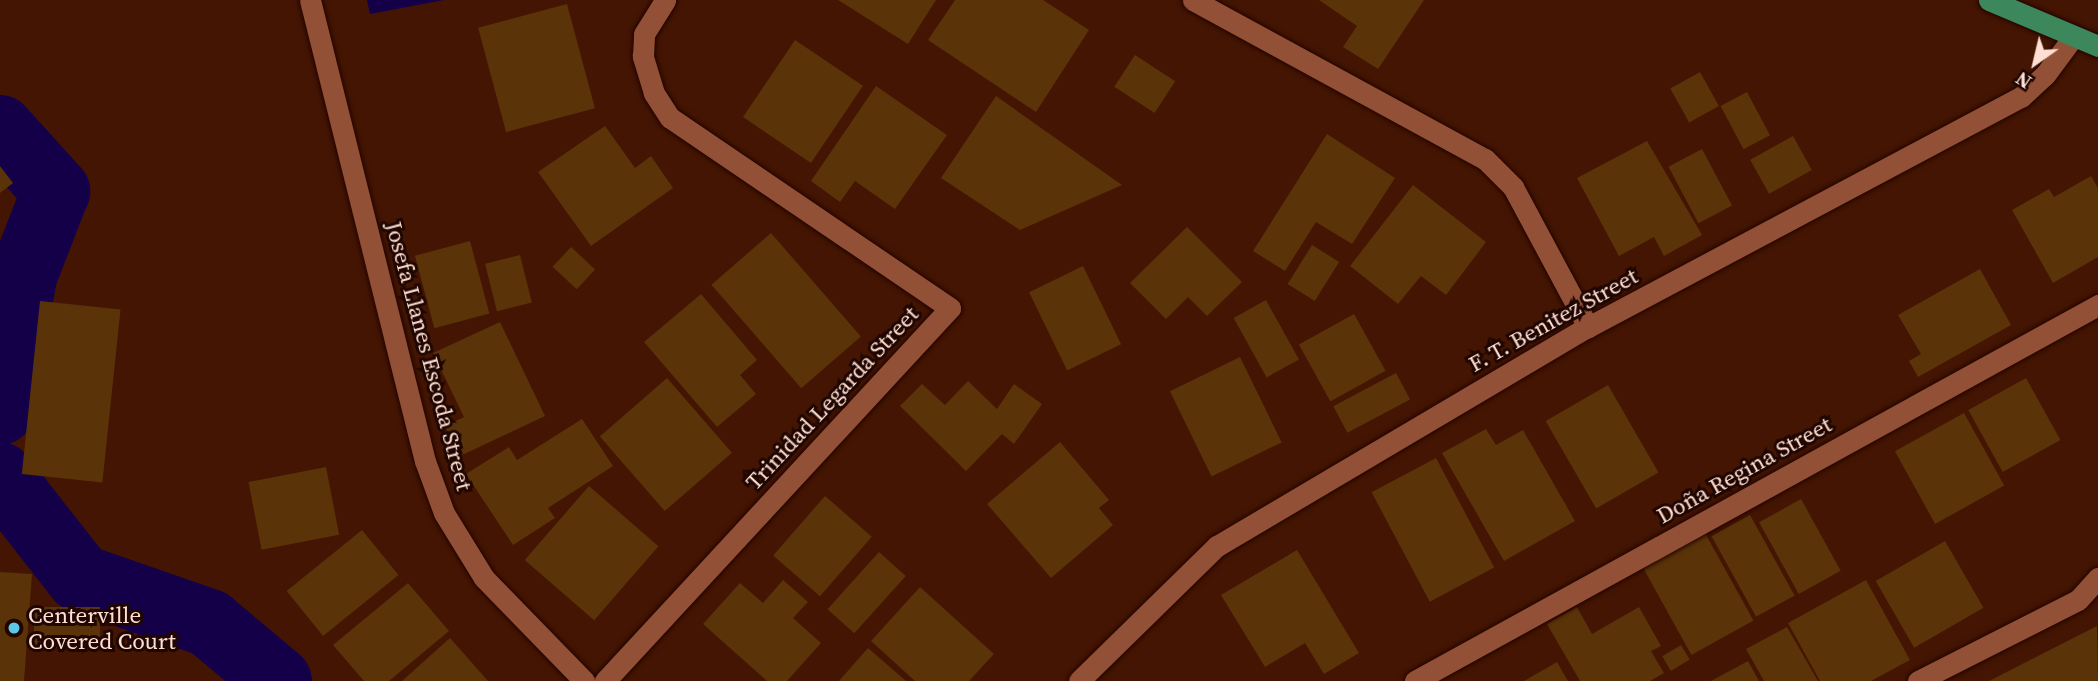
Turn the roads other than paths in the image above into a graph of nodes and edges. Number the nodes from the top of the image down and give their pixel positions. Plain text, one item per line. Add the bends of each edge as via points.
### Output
1 (310, 0) edge
2 (665, 0) edge
3 (1193, 0) edge
4 (1989, 0) edge
5 (2073, 37) junction
6 (2098, 46) edge
7 (2098, 305) edge
8 (1588, 327) junction
9 (2098, 578) edge
10 (584, 681) edge
11 (605, 681) edge
12 (1079, 681) edge
13 (1415, 681) edge
14 (1919, 681) edge

1 - 10 street, Josefa Llanes Escoda Street via 425,461 444,513 484,578
2 - 11 street, Trinidad Legarda Street via 644,34 643,56 654,93 670,118 950,308
3 - 8 street via 1485,159 1513,187
4 - 5 main road
5 - 6 main road
5 - 8 street, F. T. Benitez Street via 2045,75 2021,97
7 - 13 street, Doña Regina Street
8 - 12 street, F. T. Benitez Street via 1217,546
9 - 14 street via 2078,600

